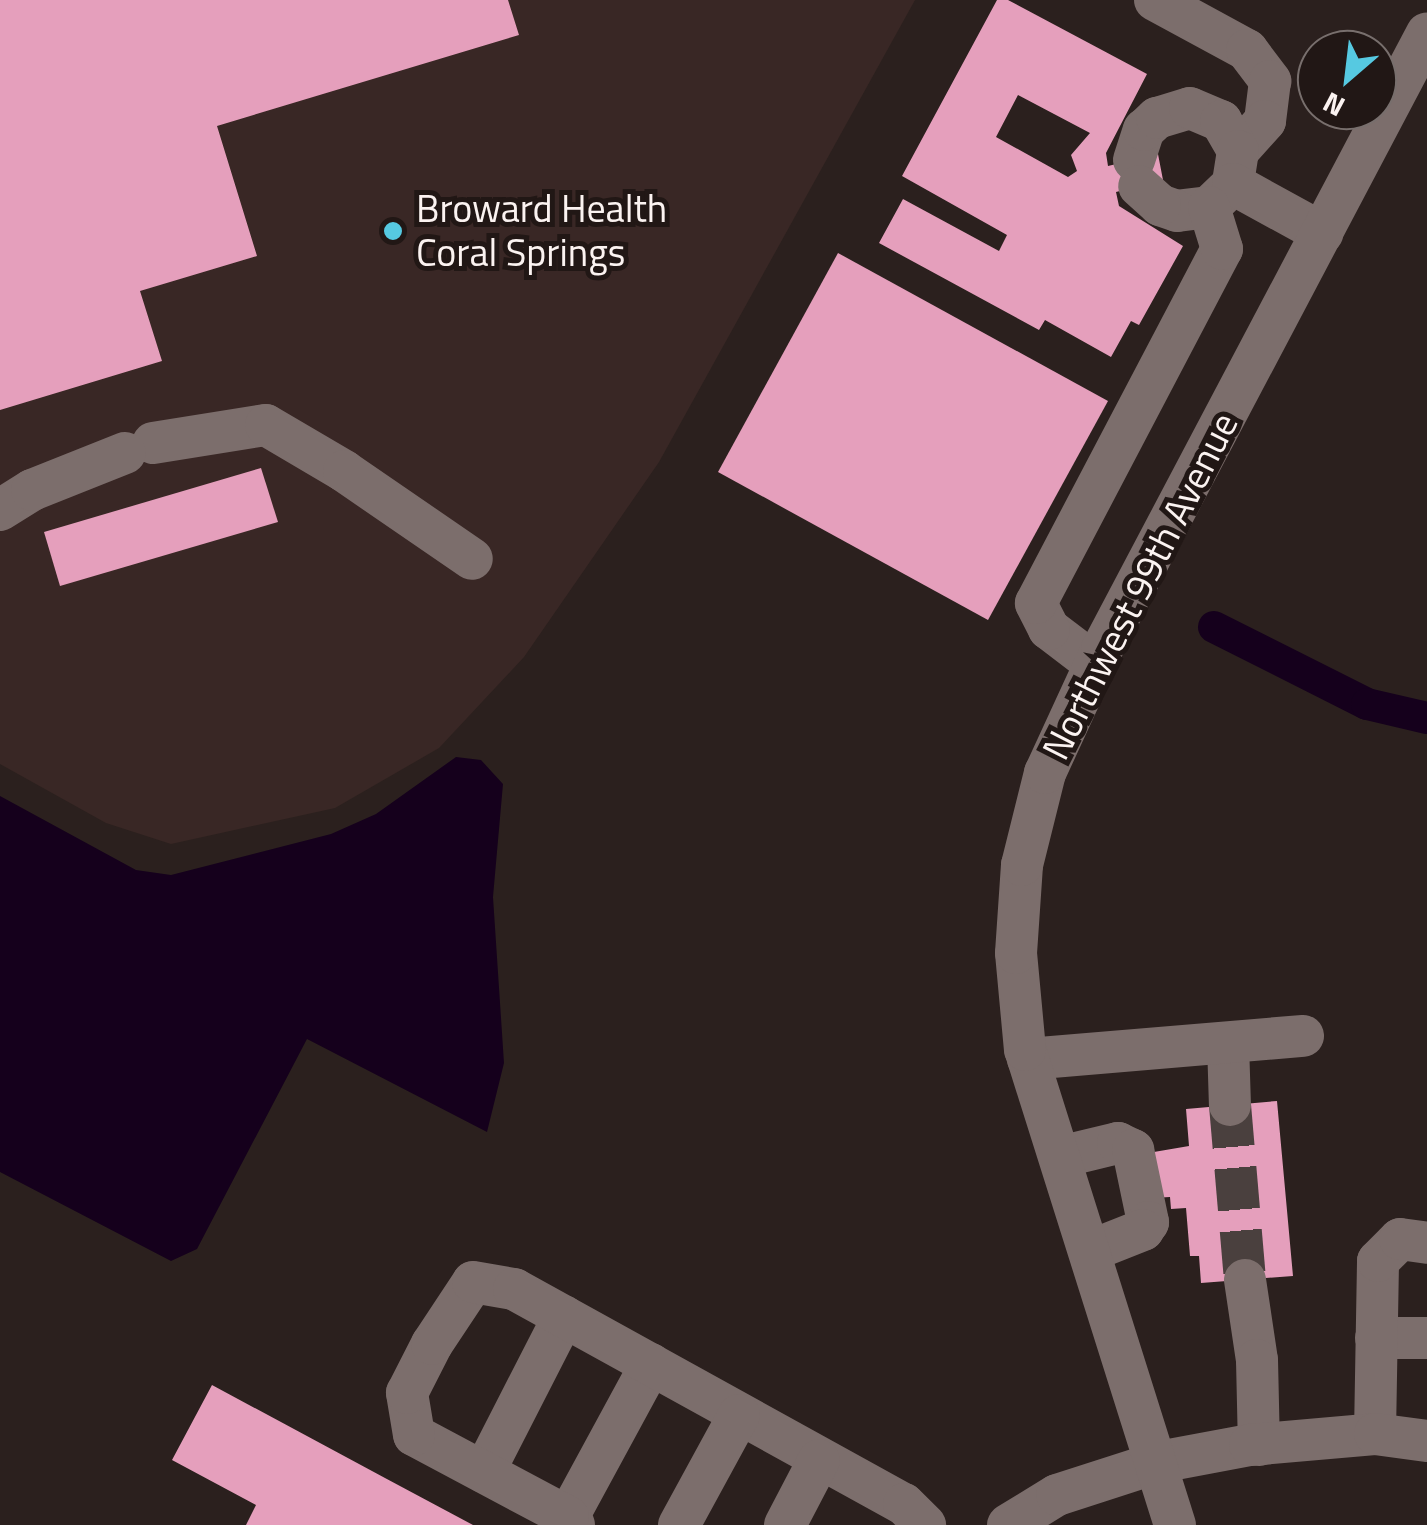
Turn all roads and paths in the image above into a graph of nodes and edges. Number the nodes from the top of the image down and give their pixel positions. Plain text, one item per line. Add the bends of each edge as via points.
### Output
1 (1155, 0) edge
2 (1427, 33) edge
3 (1227, 181) junction
4 (1322, 233) junction
5 (0, 510) edge
6 (472, 559) dead end
7 (1095, 664) junction
8 (1302, 1036) dead end
9 (1228, 1042) junction
10 (1028, 1059) junction
11 (1230, 1105) tunnel mouth
12 (1060, 1157) junction
13 (1427, 1242) edge
14 (1090, 1250) junction
15 (1245, 1280) tunnel mouth
16 (564, 1316) junction
17 (1376, 1338) junction
18 (1427, 1338) edge
19 (651, 1364) junction
20 (739, 1415) junction
21 (1375, 1434) junction
22 (1427, 1442) edge
23 (1259, 1444) junction
24 (818, 1460) junction
25 (1159, 1462) junction
26 (484, 1472) junction
27 (571, 1521) edge
28 (679, 1525) edge
29 (786, 1525) edge
30 (925, 1525) edge
31 (1008, 1525) edge
32 (1175, 1525) edge

1 - 3 street via 1247,50 1270,81 1265,121
2 - 4 street, Northwest 99th Avenue
3 - 3 street via 1222,122 1190,108 1157,118 1144,130 1136,173 1160,205 1176,211
3 - 4 street
3 - 7 street via 1222,249 1036,603 1048,629
4 - 7 street, Northwest 99th Avenue
5 - 6 street via 32,490 139,448 266,425
7 - 10 street, Northwest 99th Avenue via 1045,774 1022,864 1016,953
8 - 9 street
9 - 10 street
9 - 11 street
10 - 12 street, Northwest 99th Avenue
12 - 14 street, Northwest 99th Avenue
12 - 14 street via 1118,1143 1133,1150 1148,1222 1143,1230
13 - 17 street via 1400,1238 1378,1261
14 - 25 street, Northwest 99th Avenue
15 - 23 street via 1257,1360
16 - 19 street
16 - 26 street
16 - 26 street via 514,1288 473,1282 432,1344 407,1393 414,1434
17 - 18 street
17 - 21 street
19 - 20 street
19 - 27 street
20 - 24 street
20 - 28 street
21 - 22 street
21 - 23 street
23 - 25 street
24 - 29 street
24 - 30 street via 904,1504
25 - 31 street via 1057,1495
25 - 32 street, Northwest 99th Avenue
26 - 27 street

